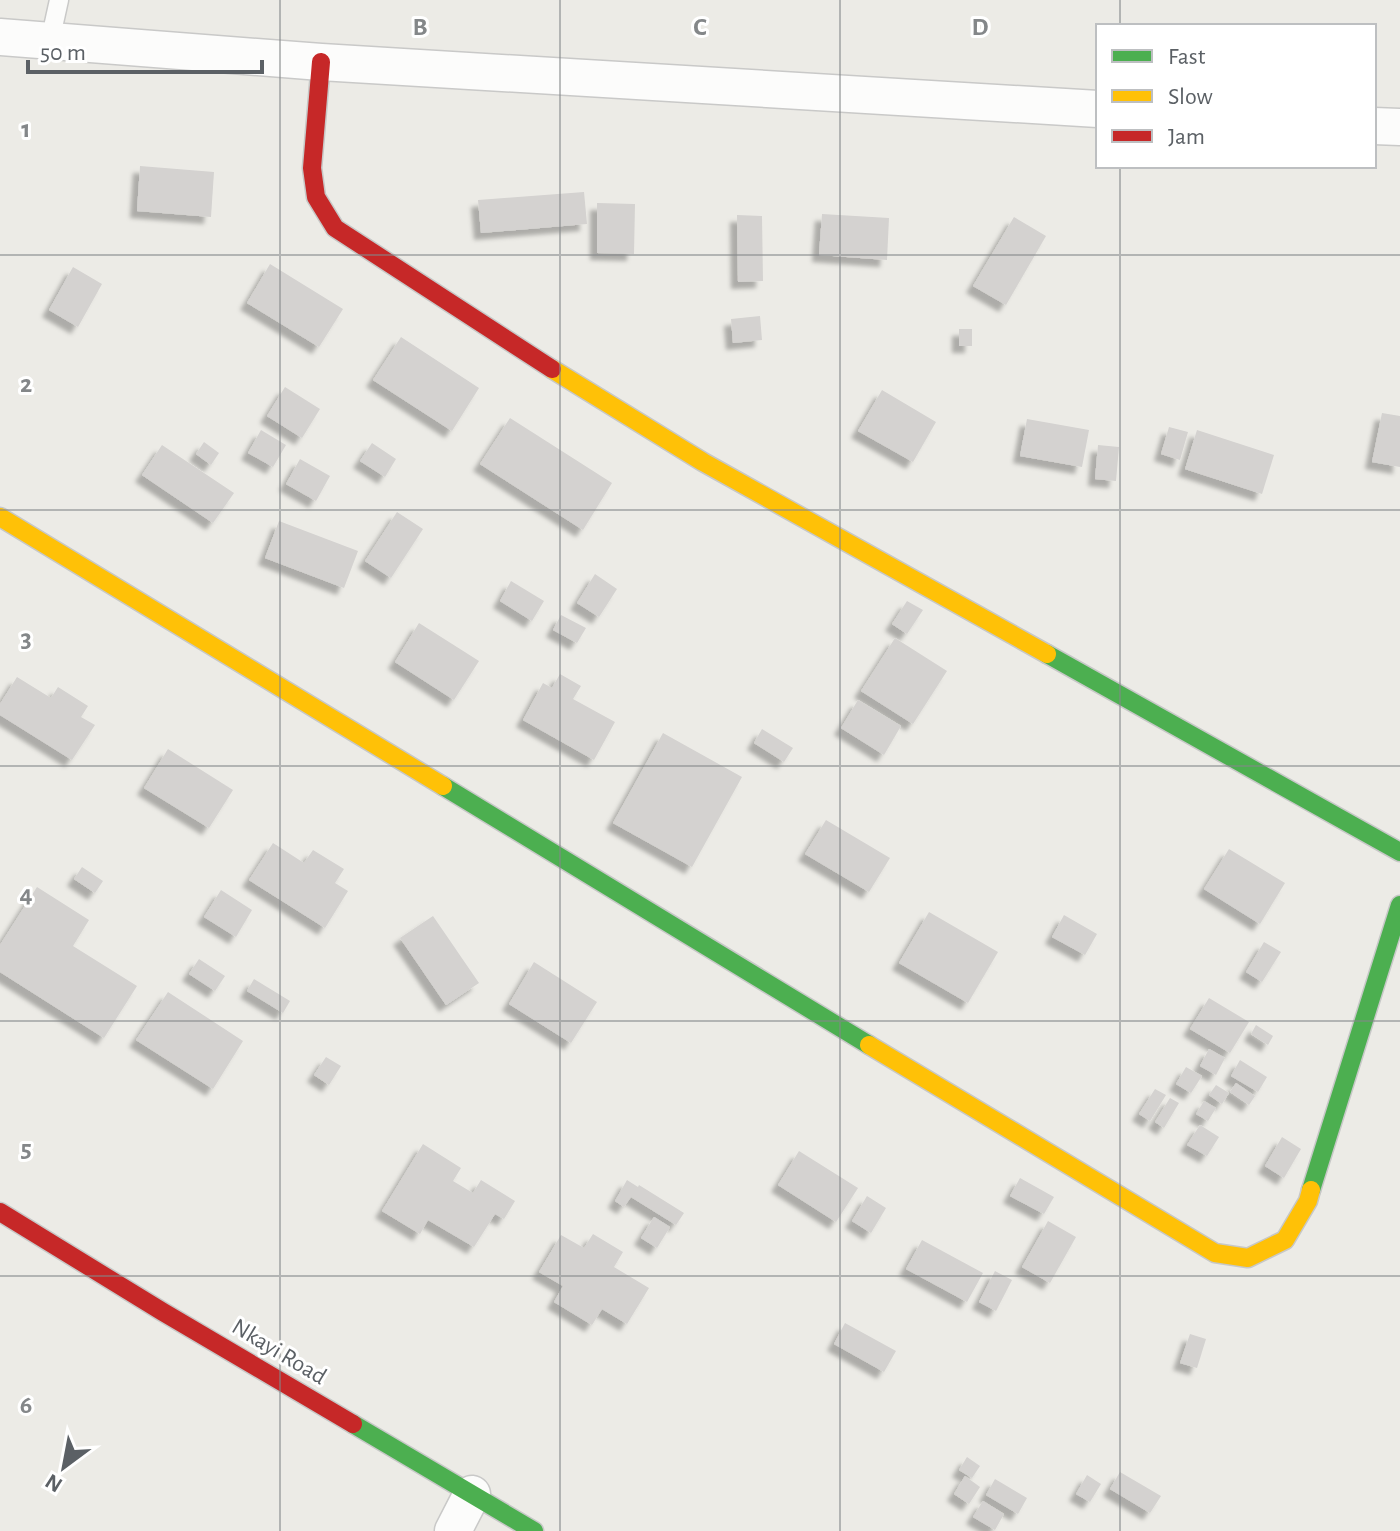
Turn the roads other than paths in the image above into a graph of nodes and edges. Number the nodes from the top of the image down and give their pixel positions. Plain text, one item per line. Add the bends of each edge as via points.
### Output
1 (59, 0) edge
2 (0, 37) edge
3 (50, 41) junction
4 (321, 62) junction
5 (1096, 109) edge
6 (1376, 126) edge
7 (1400, 127) edge
8 (0, 517) edge
9 (1400, 852) edge
10 (1400, 905) edge
11 (0, 1212) edge
12 (472, 1494) junction
13 (453, 1531) edge
14 (534, 1531) edge

1 - 3 lane
2 - 3 street
3 - 4 street
4 - 5 street
4 - 9 street via 312,168 316,197 335,228 703,462
6 - 7 street
8 - 10 street via 1215,1253 1248,1258 1285,1240 1308,1201
11 - 12 street, Nkayi Road
12 - 13 street
12 - 14 street, Nkayi Road

